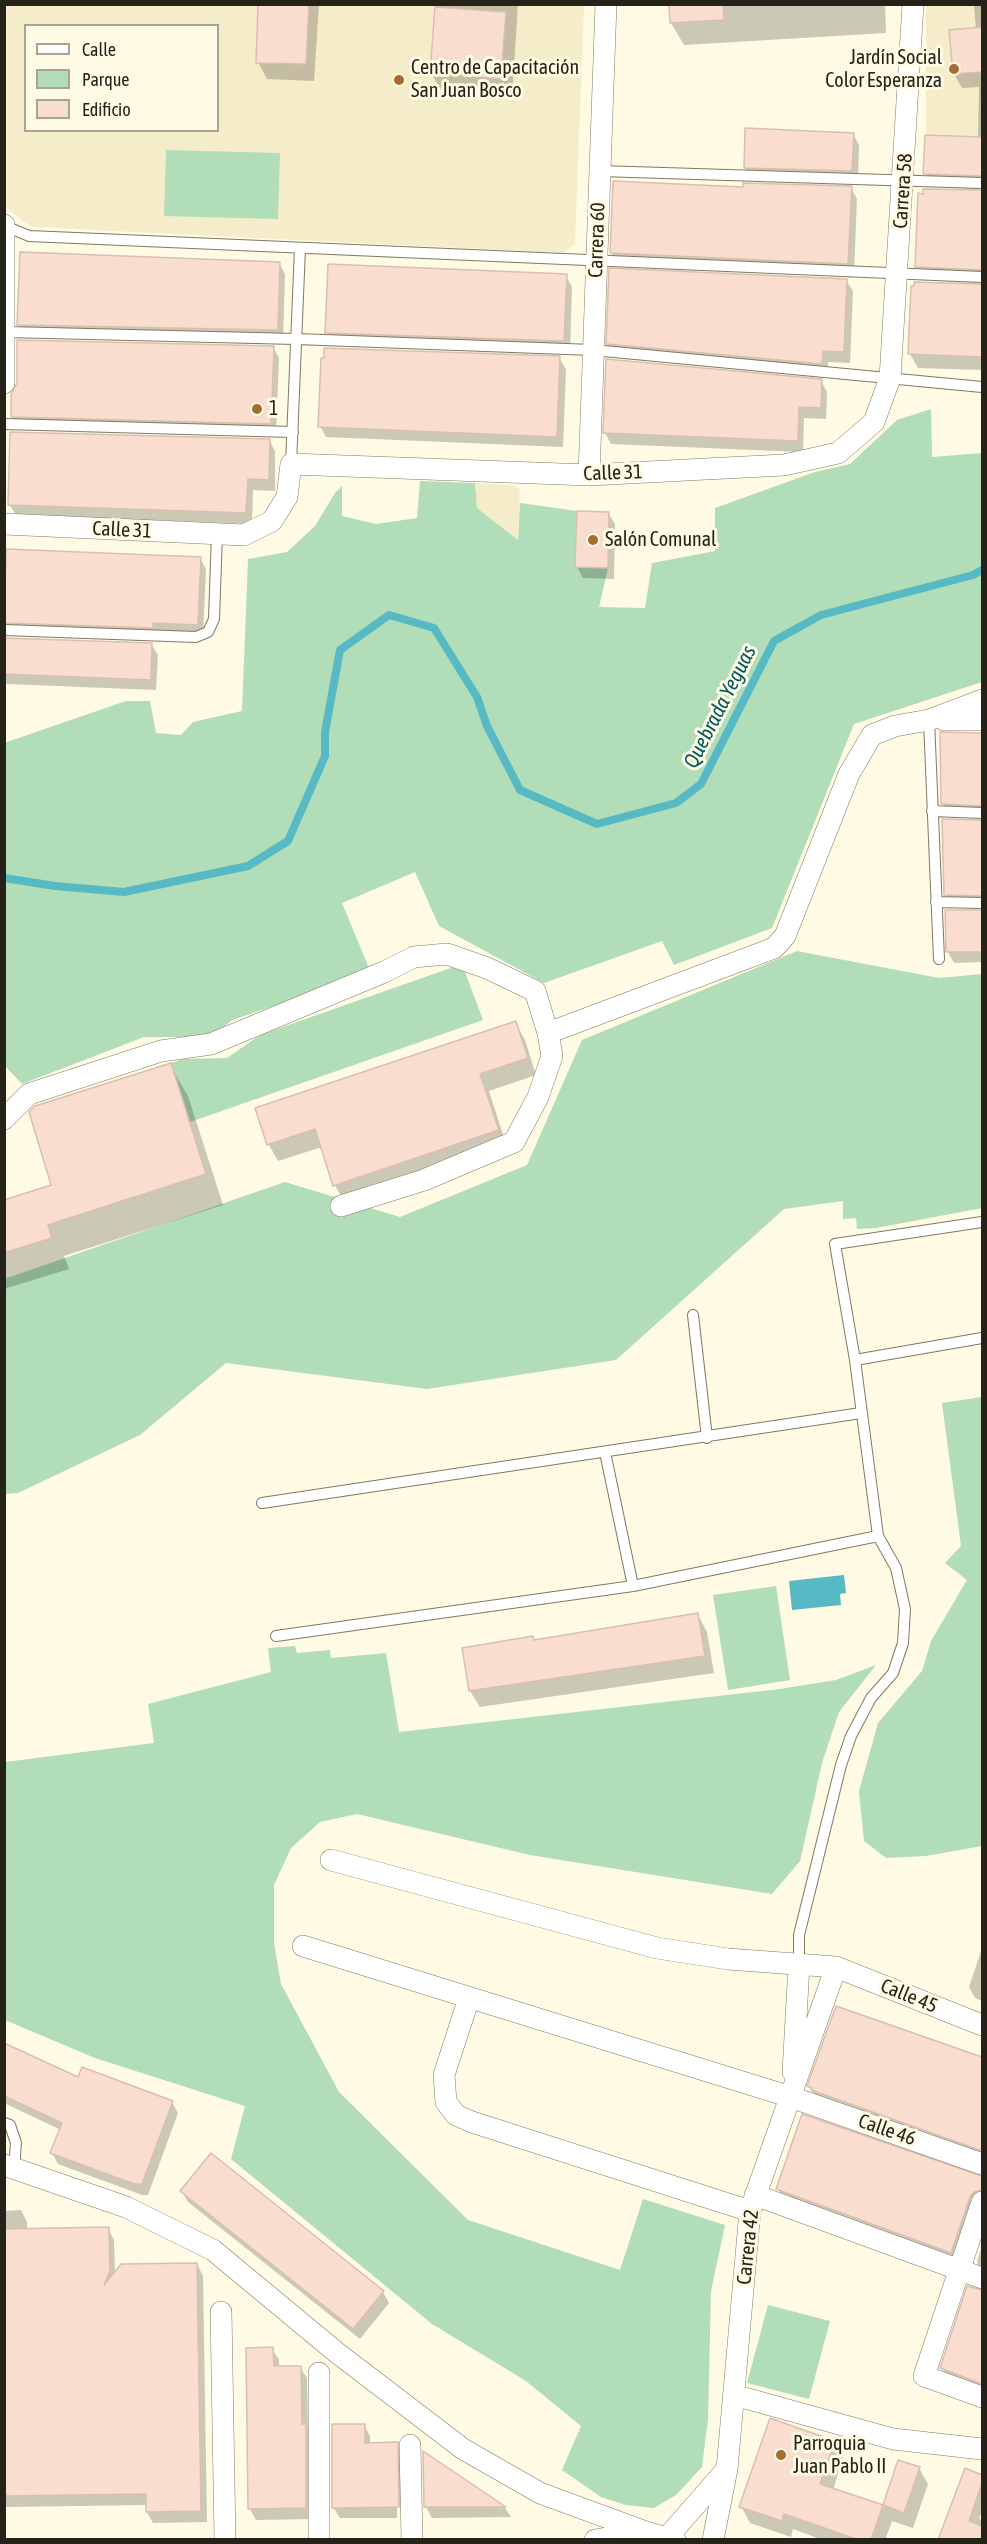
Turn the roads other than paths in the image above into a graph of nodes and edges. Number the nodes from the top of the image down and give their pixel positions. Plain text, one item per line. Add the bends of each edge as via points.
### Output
1 (606, 4) edge
2 (913, 4) edge
3 (600, 171) junction
4 (904, 179) junction
5 (982, 183) edge
6 (5, 225) edge
7 (300, 248) junction
8 (597, 259) junction
9 (897, 274) junction
10 (982, 277) edge
11 (6, 332) edge
12 (296, 339) junction
13 (593, 350) junction
14 (890, 378) junction
15 (4, 383) edge
16 (982, 387) edge
17 (4, 424) edge
18 (293, 432) junction
19 (291, 464) junction
20 (589, 475) junction
21 (4, 524) edge
22 (217, 534) junction
23 (4, 630) edge
24 (982, 700) edge
25 (929, 720) junction
26 (982, 720) edge
27 (932, 811) junction
28 (982, 813) edge
29 (936, 902) junction
30 (982, 903) edge
31 (939, 959) dead end
32 (548, 1033) junction
33 (4, 1119) edge
34 (341, 1206) dead end
35 (982, 1222) edge
36 (693, 1315) dead end
37 (982, 1338) edge
38 (855, 1360) junction
39 (861, 1413) junction
40 (707, 1438) junction
41 (605, 1452) junction
42 (262, 1503) dead end
43 (878, 1536) junction
44 (633, 1586) junction
45 (276, 1636) dead end
46 (331, 1860) dead end
47 (303, 1946) dead end
48 (799, 1965) junction
49 (836, 1967) junction
50 (469, 1998) junction
51 (982, 2025) edge
52 (791, 2097) junction
53 (4, 2123) edge
54 (982, 2164) edge
55 (9, 2166) edge
56 (982, 2202) edge
57 (753, 2203) junction
58 (960, 2271) junction
59 (982, 2278) edge
60 (221, 2312) dead end
61 (320, 2373) dead end
62 (734, 2395) junction
63 (982, 2397) edge
64 (410, 2445) dead end
65 (982, 2448) edge
66 (727, 2469) junction
67 (664, 2538) edge
68 (225, 2540) edge
69 (319, 2540) edge
70 (412, 2540) edge
71 (595, 2540) edge
72 (714, 2540) edge

1 - 3 street, Carrera 60
2 - 4 street, Carrera 58
3 - 4 lane
3 - 8 street, Carrera 60
4 - 5 lane
4 - 9 street, Carrera 58
6 - 7 lane via 29,236
6 - 11 street
7 - 8 lane
7 - 12 lane
8 - 9 lane
8 - 13 street, Carrera 60
9 - 10 lane
9 - 14 street, Carrera 58
11 - 12 lane
11 - 15 street
12 - 13 lane
12 - 18 lane
13 - 14 lane
13 - 20 street, Carrera 60
14 - 16 lane
14 - 20 street, Calle 31 via 874,422 838,453 784,465
17 - 18 lane
18 - 19 lane
19 - 20 street, Calle 31
19 - 22 street, Calle 31 via 287,497 272,521 244,535
21 - 22 street, Calle 31
22 - 23 lane via 214,619 208,632 196,637
24 - 25 street
25 - 26 street
25 - 27 lane
25 - 32 street via 872,735 849,774 785,936 774,948
27 - 28 lane
27 - 29 lane
29 - 30 lane
29 - 31 lane
32 - 33 street via 535,991 447,954 414,957 211,1044 161,1051 29,1094
32 - 34 street via 552,1056 538,1097 514,1142 424,1180
35 - 38 lane via 835,1244
36 - 40 lane
37 - 38 lane
38 - 39 lane
39 - 40 lane
39 - 43 lane
40 - 41 lane
41 - 42 lane
41 - 44 lane
43 - 44 lane
43 - 48 lane via 896,1568 905,1609 903,1643 893,1673 871,1698 851,1736 841,1766 799,1935
44 - 45 lane
46 - 48 street, Calle 45 via 657,1948
47 - 50 street, Calle 46
48 - 49 street, Calle 45
48 - 52 street
49 - 51 street, Calle 45
49 - 52 street, Carrera 42
50 - 52 street, Calle 46
50 - 57 street via 444,2075 446,2102 456,2115
52 - 54 street, Calle 46
52 - 57 street, Carrera 42
53 - 55 lane via 10,2126 16,2143
55 - 67 street via 126,2207 213,2250 336,2352 463,2449 540,2493
56 - 58 street
57 - 58 street
57 - 62 street, Carrera 42
58 - 59 street
58 - 63 street via 924,2376
60 - 68 street
61 - 69 street
62 - 65 street via 892,2439
62 - 66 street, Carrera 42
64 - 70 street
66 - 67 street
66 - 72 street, Carrera 42
67 - 71 street

